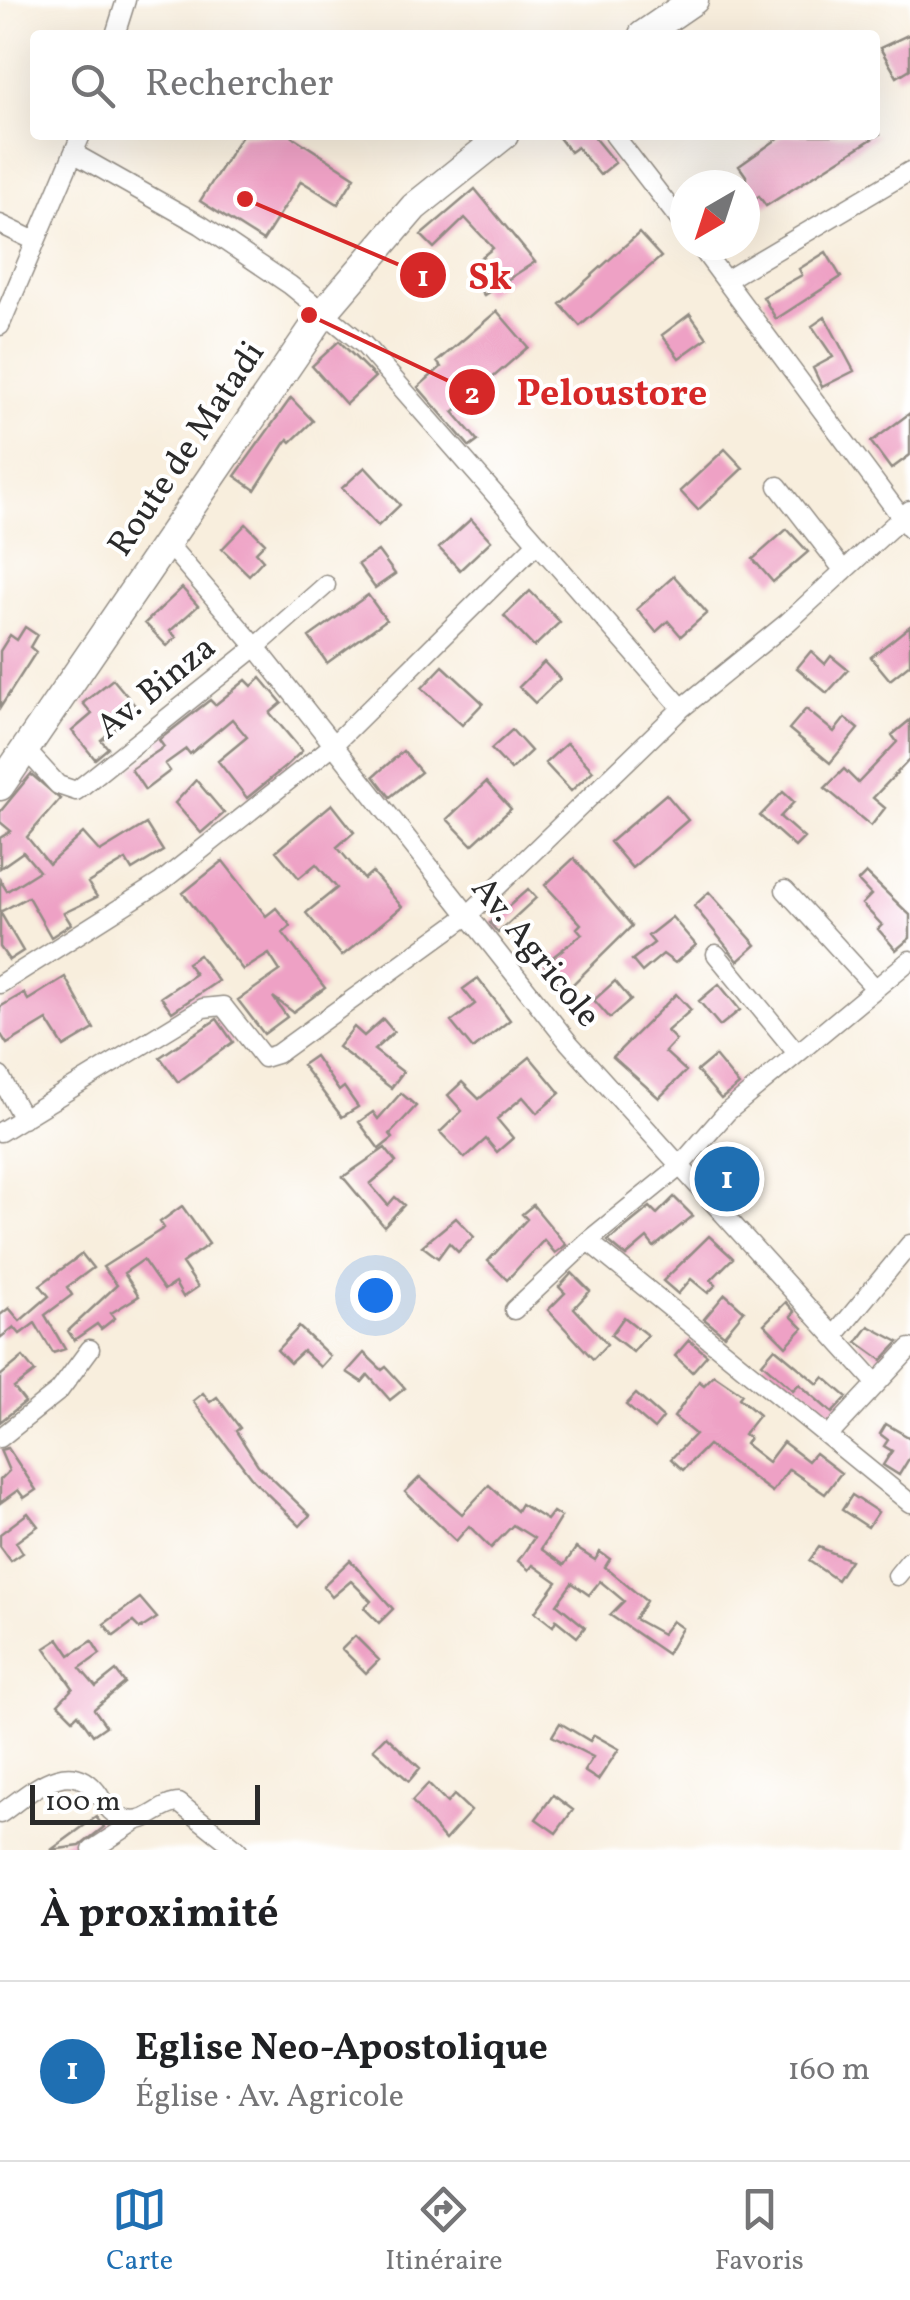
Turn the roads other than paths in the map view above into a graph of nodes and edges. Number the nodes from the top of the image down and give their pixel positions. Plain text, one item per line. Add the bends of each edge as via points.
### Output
1 (126, 0) edge
2 (694, 0) edge
3 (117, 30) edge
4 (650, 30) edge
5 (79, 140) edge
6 (498, 140) edge
7 (618, 140) edge
8 (75, 154) junction
9 (910, 171) edge
10 (670, 208) edge
11 (0, 224) edge
12 (35, 241) junction
13 (710, 260) edge
14 (726, 280) junction
15 (325, 310) junction
16 (0, 326) edge
17 (778, 486) dead end
18 (907, 520) edge
19 (168, 543) junction
20 (536, 544) junction
21 (844, 571) junction
22 (326, 585) dead end
23 (256, 647) junction
24 (682, 708) junction
25 (332, 746) junction
26 (25, 749) junction
27 (0, 786) edge
28 (785, 890) dead end
29 (466, 917) junction
30 (716, 954) dead end
31 (910, 960) edge
32 (0, 984) edge
33 (875, 988) junction
34 (797, 1052) junction
35 (0, 1076) edge
36 (23, 1119) junction
37 (0, 1132) edge
38 (678, 1168) junction
39 (588, 1241) junction
40 (910, 1244) edge
41 (514, 1310) dead end
42 (834, 1336) junction
43 (910, 1348) edge
44 (90, 1349) dead end
45 (876, 1383) junction
46 (830, 1434) junction
47 (0, 1438) edge
48 (910, 1503) edge
49 (910, 1560) edge
50 (897, 1576) dead end
51 (0, 1814) edge
52 (136, 1821) junction
53 (92, 1850) edge
54 (238, 1850) edge

1 - 3 street
2 - 4 main road
5 - 8 street
6 - 15 main road, Route de Matadi via 414,207
7 - 10 street
8 - 12 street
8 - 15 street via 201,224
9 - 14 street
11 - 12 street
12 - 16 street
13 - 14 street
14 - 18 street
15 - 19 main road, Route de Matadi
15 - 20 street via 364,345
17 - 21 street
18 - 21 street
19 - 23 street, Av. Agricole
19 - 26 main road, Route de Matadi
20 - 24 street
20 - 25 street
21 - 24 street
22 - 23 street, Av. Binza
23 - 25 street, Av. Agricole
23 - 26 street, Av. Binza via 76,791 58,785
24 - 29 street
25 - 29 street, Av. Agricole
25 - 32 street via 161,882
26 - 27 main road, Route de Matadi
28 - 33 street
29 - 36 street via 277,1054 264,1058 217,1004
29 - 38 street, Av. Agricole
30 - 34 street
31 - 33 street
33 - 34 street
34 - 38 street via 727,1112
35 - 36 street
36 - 37 street
38 - 39 street
38 - 42 street, Av. Agricole
39 - 41 street
39 - 46 street
40 - 42 street
42 - 45 street, Av. Agricole
43 - 45 street
44 - 47 street via 59,1391
45 - 46 street
46 - 48 street
49 - 50 street
51 - 52 street via 55,1777 79,1775 109,1810
52 - 53 street
52 - 54 street via 179,1803

